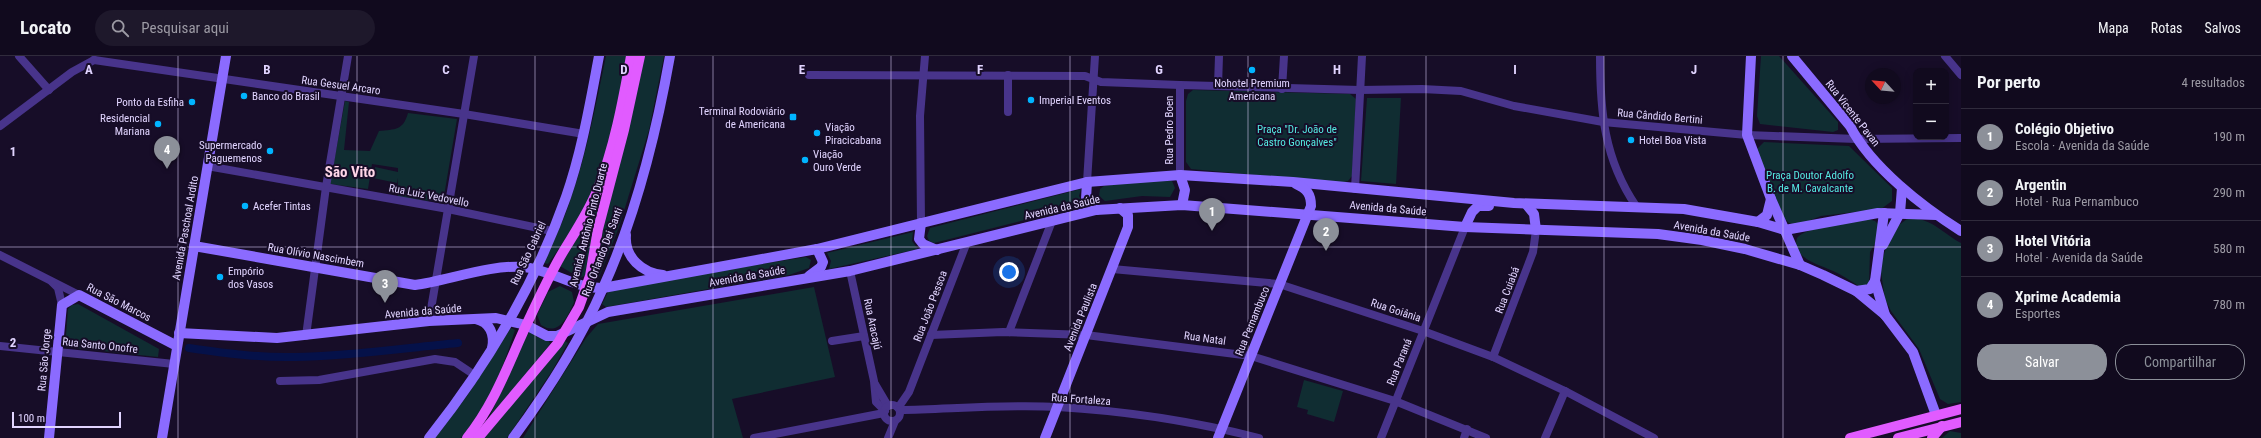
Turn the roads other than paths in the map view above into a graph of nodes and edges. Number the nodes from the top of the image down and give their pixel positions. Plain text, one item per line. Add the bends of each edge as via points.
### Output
1 (19, 56) edge
2 (226, 56) edge
3 (348, 56) edge
4 (474, 56) edge
5 (600, 56) edge
6 (631, 56) edge
7 (640, 56) edge
8 (670, 56) edge
9 (925, 56) edge
10 (1095, 56) edge
11 (1219, 56) edge
12 (1284, 56) edge
13 (1362, 56) edge
14 (1600, 56) edge
15 (1751, 56) edge
16 (1792, 56) edge
17 (1945, 56) edge
18 (94, 58) edge
19 (924, 74) junction
20 (809, 75) dead end
21 (1008, 75) junction
22 (1961, 75) edge
23 (222, 79) junction
24 (1093, 79) junction
25 (1180, 85) junction
26 (1218, 86) junction
27 (1282, 89) junction
28 (49, 90) junction
29 (1360, 90) junction
30 (342, 96) junction
31 (1008, 112) dead end
32 (464, 114) junction
33 (1603, 122) junction
34 (0, 126) edge
35 (584, 134) junction
36 (1747, 135) junction
37 (1961, 138) edge
38 (1857, 139) junction
39 (207, 166) junction
40 (1180, 175) junction
41 (1087, 182) junction
42 (1292, 182) junction
43 (326, 187) junction
44 (1356, 188) junction
45 (1623, 188) junction
46 (1902, 188) junction
47 (1771, 199) junction
48 (1514, 203) junction
49 (1526, 204) junction
50 (1182, 205) junction
51 (1617, 206) junction
52 (1636, 206) junction
53 (1120, 208) junction
54 (448, 209) junction
55 (1096, 210) junction
56 (1900, 213) junction
57 (1308, 214) junction
58 (1884, 214) junction
59 (1936, 215) junction
60 (1052, 221) junction
61 (1758, 222) junction
62 (921, 224) junction
63 (627, 226) junction
64 (1465, 227) junction
65 (1536, 230) junction
66 (1785, 230) junction
67 (552, 231) junction
68 (1961, 231) edge
69 (967, 242) junction
70 (194, 246) junction
71 (1881, 248) junction
72 (818, 249) junction
73 (938, 250) junction
74 (0, 254) edge
75 (1800, 265) junction
76 (315, 267) junction
77 (535, 269) junction
78 (1112, 269) junction
79 (850, 271) junction
80 (552, 273) junction
81 (672, 275) junction
82 (804, 278) junction
83 (50, 280) junction
84 (435, 280) junction
85 (1876, 281) junction
86 (1280, 284) junction
87 (587, 286) junction
88 (603, 288) junction
89 (1856, 291) junction
90 (79, 295) junction
91 (62, 305) junction
92 (1885, 315) junction
93 (474, 319) junction
94 (510, 320) junction
95 (429, 321) junction
96 (586, 321) junction
97 (526, 325) junction
98 (1423, 331) junction
99 (1009, 332) junction
100 (179, 333) junction
101 (563, 334) junction
102 (930, 335) junction
103 (1086, 335) junction
104 (306, 336) junction
105 (864, 336) junction
106 (166, 340) junction
107 (832, 342) dead end
108 (0, 346) edge
109 (177, 346) junction
110 (57, 352) junction
111 (491, 353) junction
112 (1251, 356) junction
113 (1493, 357) junction
114 (174, 364) junction
115 (476, 376) junction
116 (280, 381) dead end
117 (1565, 391) junction
118 (1395, 401) junction
119 (1057, 407) junction
120 (1961, 409) edge
121 (891, 413) junction
122 (1936, 415) junction
123 (1957, 423) edge
124 (1942, 426) junction
125 (1222, 428) junction
126 (1467, 429) junction
127 (1876, 435) edge
128 (1934, 437) edge
129 (49, 438) edge
130 (162, 438) edge
131 (429, 438) edge
132 (467, 438) edge
133 (478, 438) edge
134 (513, 438) edge
135 (754, 438) edge
136 (887, 438) edge
137 (1045, 438) edge
138 (1218, 438) edge
139 (1259, 438) edge
140 (1381, 438) edge
141 (1464, 438) edge
142 (1486, 438) edge
143 (1545, 438) edge
144 (1654, 438) edge
145 (1850, 438) edge
146 (1898, 438) edge

1 - 28 street
2 - 23 main road, Avenida Paschoal Ardito
3 - 30 street
4 - 32 street
5 - 35 main road, Rua São Gabriel
6 - 80 main road, Avenida Antônio Pinto Duarte via 603,176 586,214
7 - 87 main road, Avenida Antônio Pinto Duarte via 624,130 598,228
8 - 63 main road, Rua Orlando Dei Santi via 654,134
9 - 19 street
10 - 24 street
11 - 26 street
12 - 27 street
13 - 29 street
14 - 33 street
15 - 36 main road
16 - 38 main road, Rua Vicente Pavan via 1850,126
17 - 22 street
18 - 23 street, Rua Gesuel Arcaro
18 - 28 street
19 - 20 street, Rua Cândido Bertini
19 - 21 street, Rua Cândido Bertini
19 - 62 street via 920,110
21 - 24 street, Rua Cândido Bertini via 1085,76
21 - 31 street
23 - 30 street, Rua Gesuel Arcaro
23 - 39 main road, Avenida Paschoal Ardito
24 - 25 street, Rua Cândido Bertini via 1101,82
24 - 41 street
25 - 26 street, Rua Cândido Bertini
25 - 40 street, Rua Pedro Boen
26 - 27 street, Rua Cândido Bertini
27 - 29 street, Rua Cândido Bertini
28 - 34 street
29 - 33 street, Rua Cândido Bertini via 1461,91 1514,106
29 - 44 street
30 - 32 street, Rua Gesuel Arcaro
30 - 43 street
32 - 35 street, Rua Gesuel Arcaro
32 - 54 street
33 - 36 street, Rua Cândido Bertini
33 - 45 street
35 - 67 main road, Rua São Gabriel via 566,197
36 - 38 street, Rua Cândido Bertini
36 - 47 main road
37 - 38 street, Rua Cândido Bertini
38 - 46 main road, Rua Vicente Pavan
39 - 43 street, Rua Luiz Vedovello
39 - 70 main road, Avenida Paschoal Ardito
40 - 41 main road, Avenida da Saúde
40 - 42 main road, Avenida da Saúde
40 - 50 main road via 1185,190
41 - 55 main road via 1086,199
41 - 62 main road, Avenida da Saúde
42 - 44 main road, Avenida da Saúde
42 - 57 main road, Rua Pernambuco via 1304,187 1310,195 1311,206
43 - 54 street, Rua Luiz Vedovello
43 - 76 street
44 - 48 main road, Avenida da Saúde
45 - 51 street via 1624,199
45 - 52 street
46 - 56 main road
46 - 59 main road, Rua Vicente Pavan
47 - 61 main road via 1767,215
47 - 66 main road
48 - 49 main road, Avenida da Saúde
48 - 64 main road via 1508,207 1478,206
49 - 51 main road, Avenida da Saúde
49 - 65 main road via 1534,214
50 - 53 main road, Avenida da Saúde
50 - 57 main road, Avenida da Saúde
51 - 52 main road, Avenida da Saúde
52 - 61 main road, Avenida da Saúde via 1684,209
53 - 55 main road, Avenida da Saúde
53 - 78 main road, Avenida Paulista via 1128,215 1129,222
54 - 67 street, Rua Luiz Vedovello
54 - 84 street
55 - 60 main road, Avenida da Saúde
56 - 58 main road, Avenida da Saúde
56 - 59 main road, Avenida da Saúde
56 - 71 main road
57 - 64 main road, Avenida da Saúde
57 - 86 main road, Rua Pernambuco
58 - 66 main road, Avenida da Saúde
58 - 71 main road
59 - 68 main road
60 - 69 main road, Avenida da Saúde
60 - 99 street
61 - 66 main road, Avenida da Saúde
62 - 72 main road, Avenida da Saúde
62 - 73 main road via 919,239 923,244
63 - 81 main road via 625,242 635,262 651,272
63 - 88 main road, Rua Orlando Dei Santi
64 - 65 main road, Avenida da Saúde
64 - 98 street, Rua Paraná
65 - 75 main road, Avenida da Saúde via 1658,234 1745,249
65 - 113 street, Rua Cuiabá via 1533,252
66 - 75 main road
67 - 77 main road, Rua São Gabriel
69 - 73 main road, Avenida da Saúde
69 - 102 street, Rua João Pessoa
70 - 76 main road, Rua Olívio Nascimbem
70 - 100 main road, Avenida Paschoal Ardito
71 - 85 main road via 1876,265
72 - 81 main road, Avenida da Saúde
72 - 82 main road via 823,262 821,268
73 - 79 main road, Avenida da Saúde
74 - 83 street, Rua São Marcos
75 - 89 main road, Avenida da Saúde
76 - 84 main road, Rua Olívio Nascimbem via 415,285
76 - 104 street
77 - 80 main road, Rua Olívio Nascimbem
77 - 84 main road, Rua Olívio Nascimbem via 510,268
77 - 94 main road, Rua São Gabriel
78 - 86 street, Rua Goiânia
78 - 103 main road, Avenida Paulista
79 - 82 main road, Avenida da Saúde
79 - 105 street, Rua Aracajú
80 - 87 main road, Avenida da Saúde
80 - 97 main road, Avenida Antônio Pinto Duarte
81 - 88 main road, Avenida da Saúde
82 - 96 main road, Avenida da Saúde via 608,312
83 - 90 street, Rua São Marcos
83 - 91 street via 58,288
84 - 95 street
85 - 89 main road via 1870,289
85 - 92 main road
86 - 98 street, Rua Goiânia
86 - 112 main road, Rua Pernambuco
87 - 88 main road, Avenida da Saúde
87 - 101 main road, Avenida Antônio Pinto Duarte
88 - 96 main road, Rua Orlando Dei Santi
89 - 92 main road, Avenida da Saúde
90 - 91 main road
90 - 106 main road, Rua São Marcos
91 - 110 main road, Rua São Jorge
92 - 122 main road, Avenida da Saúde via 1914,352
93 - 94 main road, Avenida da Saúde
93 - 95 main road, Avenida da Saúde
93 - 111 main road via 483,322 490,329 493,342
94 - 97 main road, Avenida da Saúde
94 - 111 main road, Rua São Gabriel
95 - 104 main road, Avenida da Saúde
96 - 101 main road, Avenida da Saúde
96 - 134 main road, Rua Orlando Dei Santi via 557,373
97 - 101 main road, Avenida da Saúde via 547,336
97 - 132 main road, Avenida Antônio Pinto Duarte via 495,397
98 - 113 street, Rua Goiânia
98 - 118 street, Rua Paraná
99 - 102 street, Rua Natal
99 - 103 street, Rua Natal
100 - 104 main road, Avenida da Saúde via 277,338
100 - 106 main road via 172,340
100 - 109 main road, Avenida Paschoal Ardito
101 - 133 main road, Avenida Antônio Pinto Duarte
102 - 121 street, Rua João Pessoa via 906,397
103 - 112 street, Rua Natal
103 - 119 main road, Avenida Paulista
105 - 107 street
105 - 121 street, Rua Aracajú via 876,402
106 - 109 main road, Rua São Marcos
108 - 110 street, Rua Santo Onofre
109 - 114 main road, Avenida Paschoal Ardito
110 - 114 street, Rua Santo Onofre
110 - 129 main road, Rua São Jorge
111 - 115 main road, Rua São Gabriel
112 - 118 street, Rua Natal
112 - 125 main road, Rua Pernambuco
113 - 117 street, Rua Goiânia
114 - 130 main road, Avenida Paschoal Ardito
115 - 116 street via 455,362 435,359 319,380
115 - 131 main road, Rua São Gabriel
117 - 143 street
117 - 144 street, Rua Goiânia
118 - 126 street, Rua Natal
118 - 140 street, Rua Paraná
119 - 121 street, Rua Fortaleza
119 - 125 street, Rua Fortaleza via 1140,415
119 - 137 main road, Avenida Paulista
120 - 122 main road
121 - 135 street, Rua Fortaleza
121 - 136 street, Rua João Pessoa
122 - 124 main road
122 - 127 main road
123 - 124 main road
123 - 128 main road
124 - 128 main road
124 - 146 main road
125 - 138 main road, Rua Pernambuco
125 - 139 street, Rua Fortaleza
126 - 141 street
126 - 142 street, Rua Natal
127 - 145 main road

